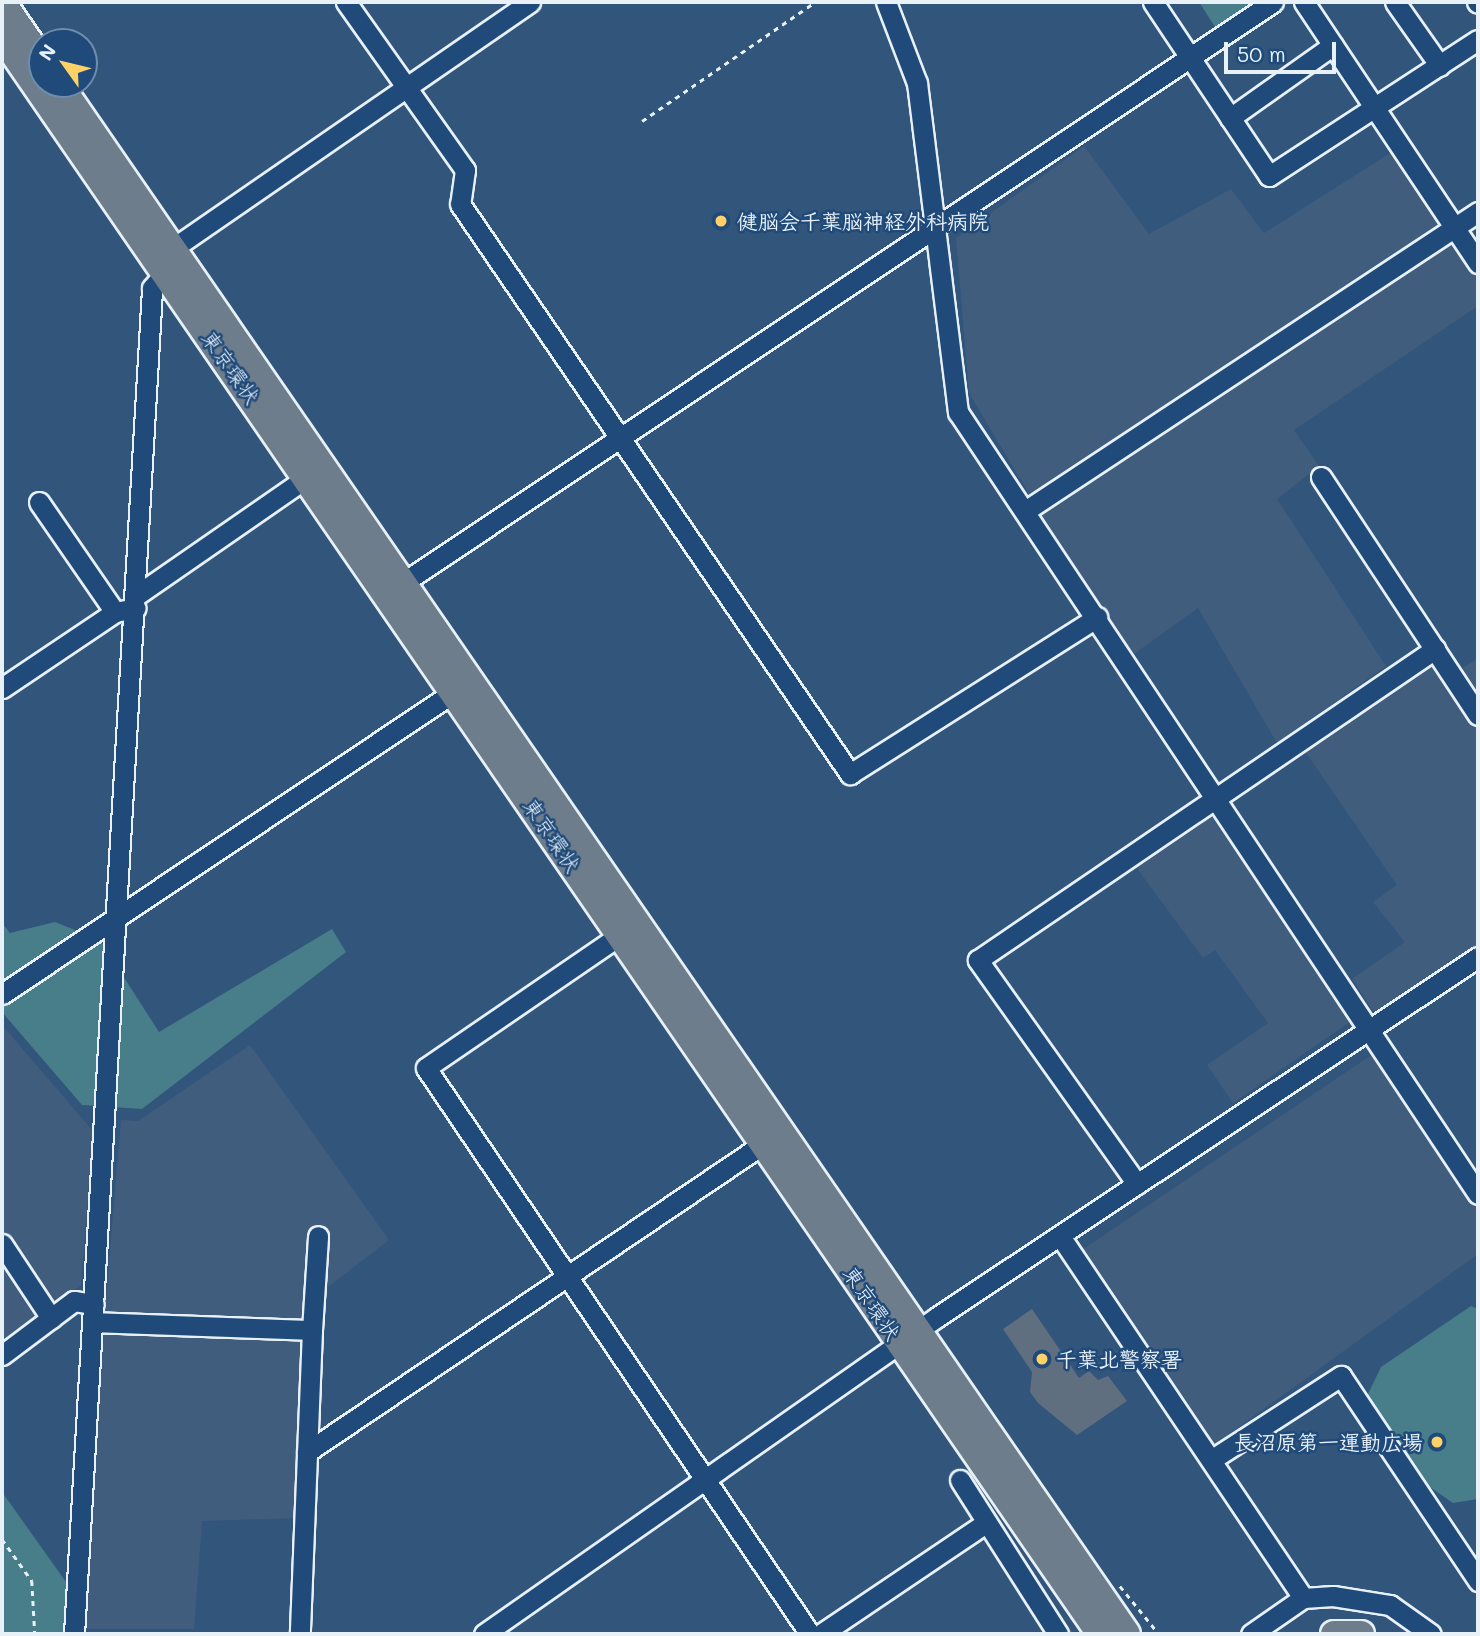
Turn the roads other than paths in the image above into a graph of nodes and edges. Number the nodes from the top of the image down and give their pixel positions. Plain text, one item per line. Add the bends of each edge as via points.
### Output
1 (2, 2) edge
2 (346, 2) edge
3 (530, 2) edge
4 (886, 2) edge
5 (1153, 2) edge
6 (1272, 2) edge
7 (1304, 2) edge
8 (1395, 2) edge
9 (2, 37) edge
10 (28, 40) edge
11 (1478, 40) edge
12 (1333, 45) junction
13 (1189, 57) junction
14 (1440, 66) junction
15 (406, 86) junction
16 (68, 98) edge
17 (1376, 109) junction
18 (1230, 118) junction
19 (1478, 212) edge
20 (935, 227) junction
21 (1454, 228) junction
22 (169, 261) junction
23 (1478, 263) edge
24 (617, 435) junction
25 (1321, 477) dead end
26 (306, 478) junction
27 (39, 502) dead end
28 (1025, 511) junction
29 (395, 588) junction
30 (136, 602) junction
31 (115, 612) junction
32 (1097, 617) junction
33 (1435, 649) junction
34 (2, 688) edge
35 (454, 692) junction
36 (1478, 715) edge
37 (1216, 798) junction
38 (120, 910) junction
39 (620, 935) junction
40 (1478, 957) edge
41 (2, 994) edge
42 (1371, 1030) junction
43 (763, 1144) junction
44 (1137, 1184) junction
45 (1478, 1194) edge
46 (318, 1236) dead end
47 (1060, 1236) junction
48 (2, 1244) edge
49 (568, 1276) junction
50 (94, 1313) junction
51 (51, 1318) junction
52 (312, 1330) junction
53 (908, 1337) junction
54 (2, 1355) edge
55 (307, 1451) junction
56 (1211, 1460) junction
57 (704, 1477) junction
58 (960, 1479) dead end
59 (984, 1524) junction
60 (1077, 1581) junction
61 (1478, 1581) edge
62 (1303, 1598) junction
63 (74, 1634) edge
64 (300, 1634) edge
65 (484, 1634) edge
66 (810, 1634) edge
67 (821, 1634) edge
68 (1058, 1634) edge
69 (1091, 1634) edge
70 (1100, 1634) edge
71 (1128, 1634) edge
72 (1141, 1634) edge
73 (1251, 1634) edge
74 (1334, 1634) edge
75 (1361, 1634) edge
76 (1431, 1634) edge

1 - 10 highway
2 - 15 street
3 - 15 street
4 - 20 street via 916,83
5 - 13 street
6 - 13 street
7 - 12 street
8 - 14 street
9 - 22 highway, 東京環状
11 - 14 street
12 - 17 street
12 - 18 street
13 - 18 street
13 - 20 street
14 - 17 street
15 - 22 street
15 - 24 street via 465,170 460,204
16 - 22 highway, 東京環状
17 - 18 street via 1269,176
17 - 21 street
19 - 21 street
20 - 24 street
20 - 28 street via 958,412
21 - 23 street
21 - 28 street
22 - 26 highway, 東京環状
22 - 29 highway, 東京環状
22 - 30 street via 152,288
24 - 29 street
24 - 32 street via 850,774
25 - 33 street
26 - 29 highway, 東京環状
26 - 30 street
27 - 31 street
28 - 32 street
29 - 35 highway, 東京環状
29 - 53 highway, 東京環状
30 - 31 street
30 - 38 street
31 - 34 street
32 - 37 street
33 - 36 street
33 - 37 street
35 - 38 street
35 - 39 highway, 東京環状
37 - 42 street
37 - 44 street via 978,960
38 - 41 street
38 - 50 street
39 - 43 highway, 東京環状
39 - 49 street via 426,1068
40 - 42 street
42 - 44 street
42 - 45 street
43 - 49 street
43 - 53 highway, 東京環状
44 - 47 street
46 - 52 street
47 - 53 street
47 - 56 street
48 - 51 street
49 - 55 street
49 - 57 street
50 - 51 street via 74,1301
50 - 52 street
50 - 63 street
51 - 54 street
52 - 55 street
53 - 57 street
53 - 60 highway, 東京環状
55 - 64 street
56 - 61 street via 1341,1376
56 - 62 street
57 - 65 street
57 - 66 street
58 - 59 street
59 - 67 street
59 - 68 street
60 - 69 highway
60 - 70 highway, 東京環状
60 - 71 highway, 東京環状
60 - 72 highway
62 - 73 street
62 - 76 street via 1390,1605
74 - 75 highway

